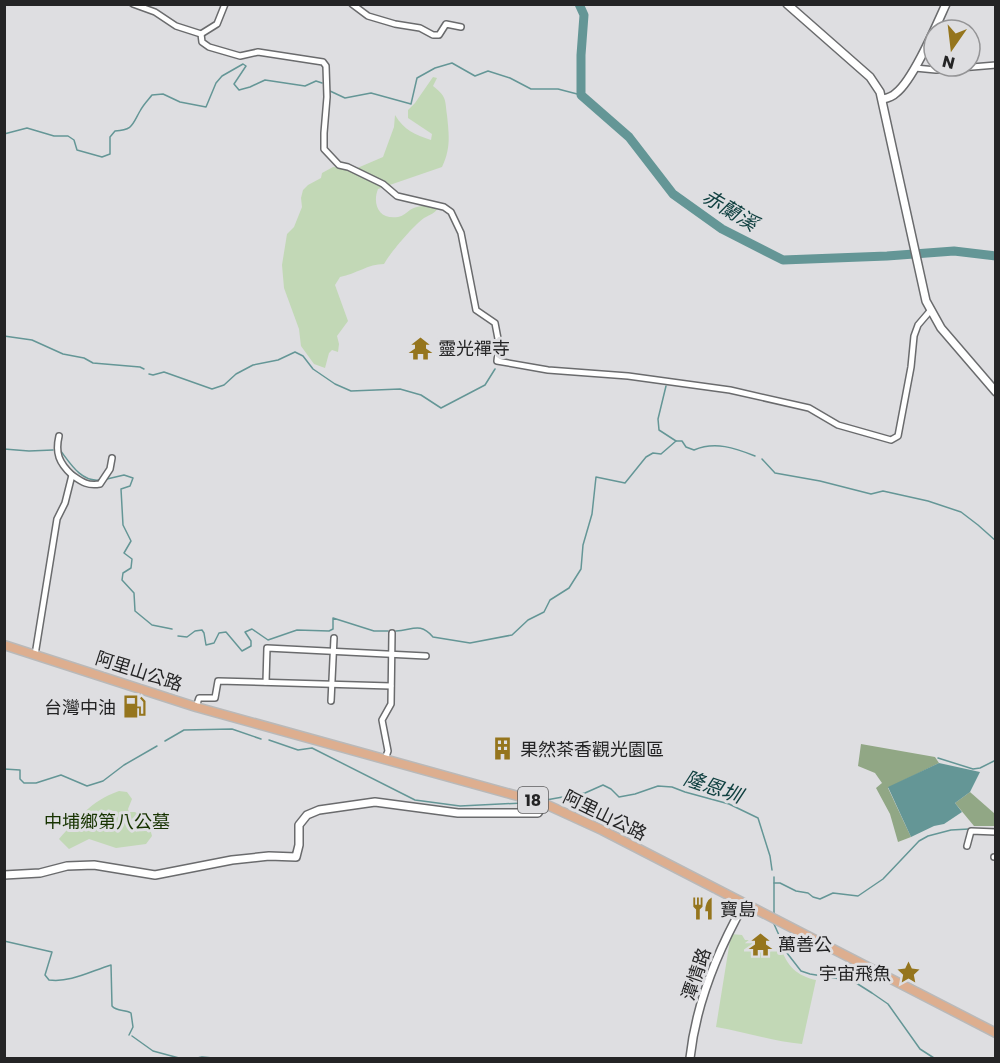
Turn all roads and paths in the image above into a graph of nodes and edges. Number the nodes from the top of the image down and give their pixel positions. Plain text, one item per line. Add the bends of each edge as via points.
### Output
1 (133, 4) edge
2 (225, 4) edge
3 (352, 4) edge
4 (787, 4) edge
5 (946, 4) edge
6 (461, 27) dead end
7 (201, 34) junction
8 (996, 65) edge
9 (915, 68) junction
10 (883, 99) junction
11 (930, 311) junction
12 (996, 392) edge
13 (59, 436) dead end
14 (112, 458) dead end
15 (72, 475) junction
16 (392, 633) dead end
17 (334, 638) dead end
18 (4, 645) edge
19 (333, 651) junction
20 (391, 654) junction
21 (35, 655) junction
22 (426, 656) dead end
23 (266, 682) junction
24 (332, 684) junction
25 (392, 686) junction
26 (331, 701) dead end
27 (196, 706) junction
28 (385, 759) junction
29 (543, 803) junction
30 (996, 831) edge
31 (967, 846) dead end
32 (4, 875) edge
33 (744, 904) junction
34 (996, 1033) edge
35 (690, 1059) edge

1 - 7 street
2 - 7 street via 217,24
3 - 6 street via 369,16 420,28 433,35 439,35 446,24
4 - 10 street via 870,78
5 - 9 street
7 - 11 street via 202,42 209,47 240,56 258,52 323,62 327,97 324,149 339,165 383,184 397,196 444,207 450,212 461,233 476,310 495,323 497,361 730,390 809,408 838,425 891,440 898,436 914,336
8 - 9 street
9 - 10 street via 898,91
10 - 11 street
11 - 12 street
13 - 15 street via 58,456
14 - 15 street via 100,484 83,483
15 - 21 street via 57,519
16 - 20 street
17 - 19 street
18 - 21 main road, 18
19 - 20 street
19 - 23 street via 267,648
19 - 24 street
20 - 22 street
20 - 25 street
21 - 27 main road, 阿里山公路 / 18
23 - 24 street
23 - 27 street via 218,681 215,698 199,698
24 - 25 street
24 - 26 street
25 - 28 street via 391,704 382,720 388,751
27 - 28 main road, 阿里山公路 / 18
28 - 29 main road, 阿里山公路 / 18
29 - 32 street via 538,813 466,813 369,802 307,815 298,827 296,857 232,860 155,875 85,865
29 - 33 main road, 阿里山公路 / 18
30 - 31 street via 971,831
33 - 34 main road, 阿里山公路 / 18
33 - 35 street, 潭情路 via 712,966

